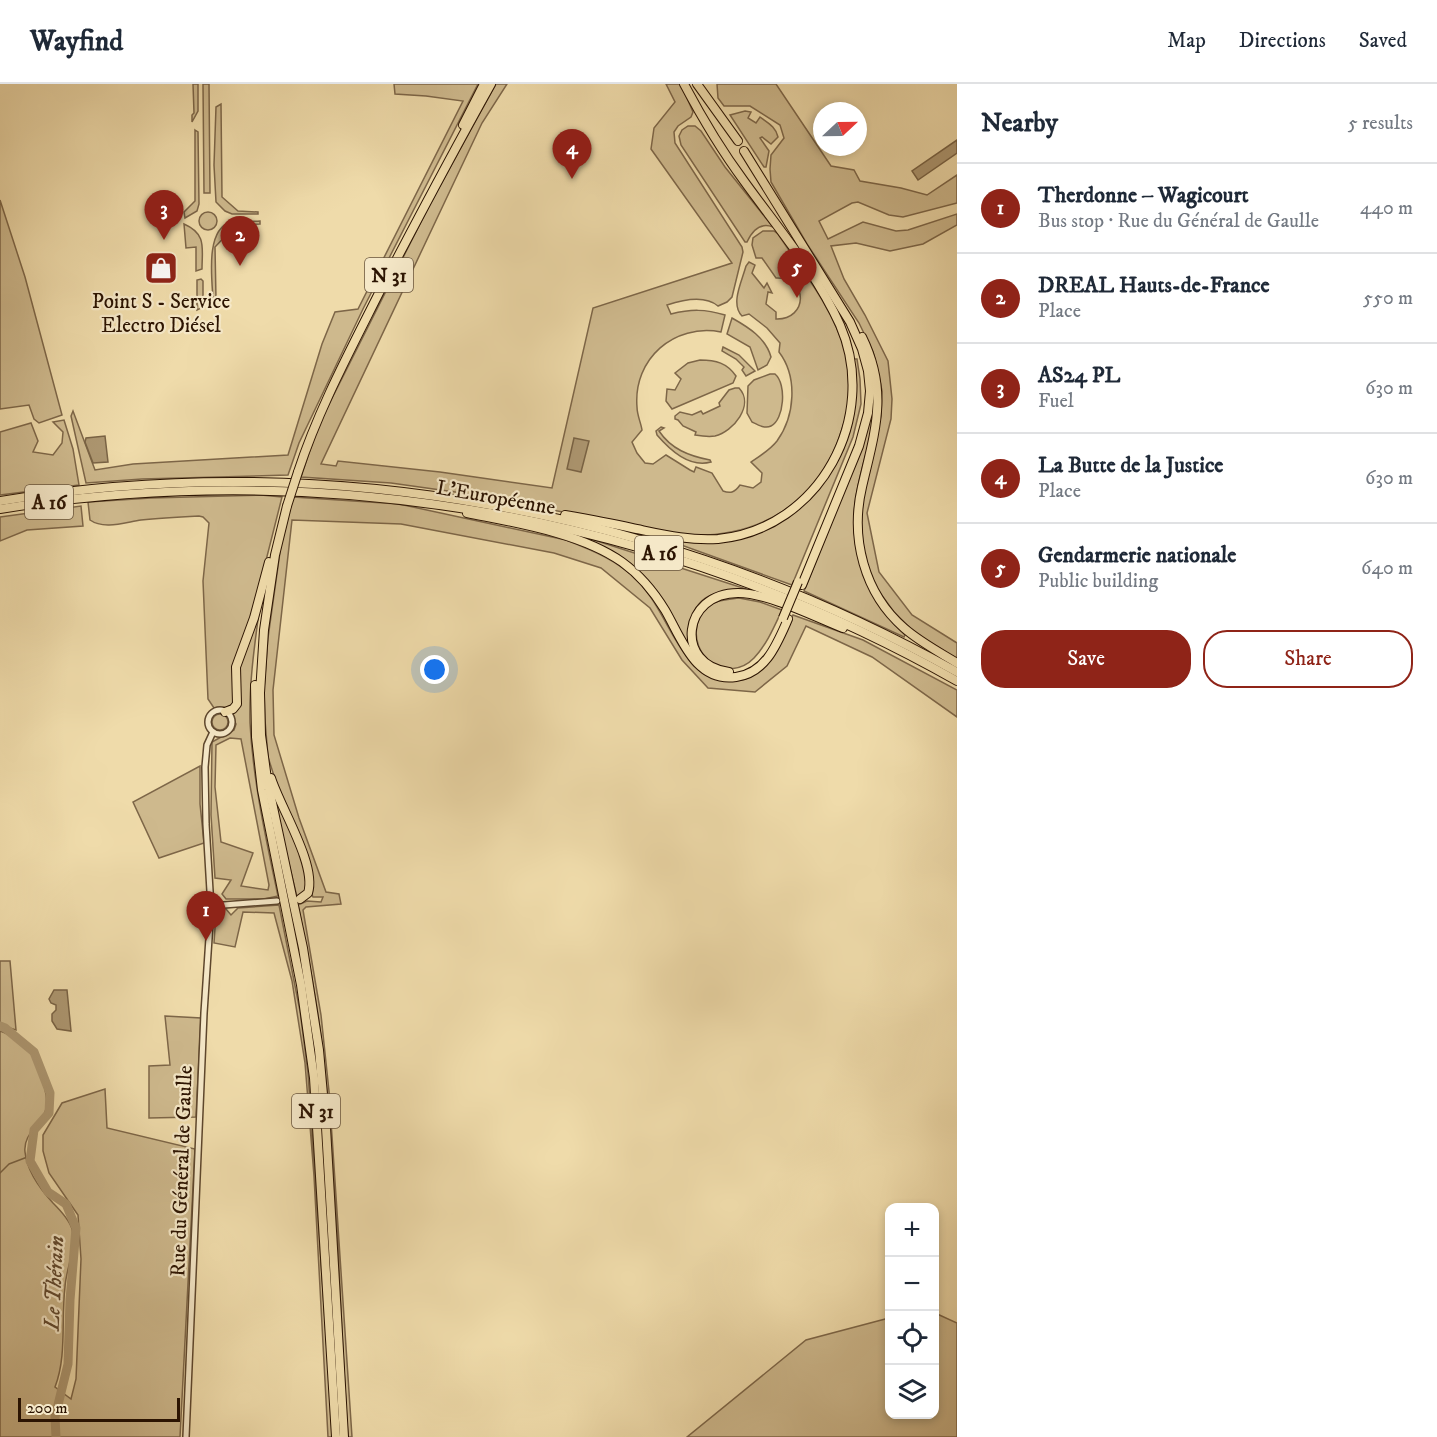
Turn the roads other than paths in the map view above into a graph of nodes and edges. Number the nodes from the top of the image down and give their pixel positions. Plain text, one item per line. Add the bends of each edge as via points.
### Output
1 (484, 84) edge
2 (491, 84) edge
3 (684, 84) edge
4 (697, 84) edge
5 (738, 141) dead end
6 (744, 151) dead end
7 (811, 273) junction
8 (835, 296) junction
9 (296, 472) junction
10 (0, 501) edge
11 (416, 501) junction
12 (493, 505) junction
13 (285, 506) junction
14 (0, 509) edge
15 (271, 556) junction
16 (800, 584) junction
17 (786, 618) junction
18 (890, 645) junction
19 (957, 663) edge
20 (957, 672) edge
21 (957, 681) edge
22 (260, 706) junction
23 (225, 712) junction
24 (213, 732) junction
25 (300, 899) dead end
26 (277, 901) dead end
27 (212, 906) junction
28 (186, 1437) edge
29 (336, 1437) edge
30 (344, 1437) edge

1 - 9 highway, N 31 via 332,377
2 - 9 highway, N 31 via 344,361
3 - 7 highway via 737,172
4 - 5 highway
6 - 8 highway
7 - 12 highway via 847,345 853,399 845,436 832,465 788,513 748,532 695,540 528,507
7 - 16 highway via 857,348 866,393 858,436
8 - 16 highway via 864,355 869,408 859,446
8 - 19 highway via 868,350 878,389 876,426 858,511 858,539 865,569 877,595 897,622
9 - 13 highway, N 31, bridge
10 - 12 highway, L'Européenne / A 16 via 131,485 249,482 367,488
11 - 14 highway, L'Européenne / A 16 via 307,491 207,490 115,494
11 - 17 highway via 555,534 613,556 649,587 691,656 703,669 716,675 740,676 759,666 774,649
11 - 18 highway, L'Européenne / A 16 via 539,522 670,556 787,598
12 - 20 highway, L'Européenne / A 16 via 628,536 730,568 839,612
13 - 15 highway, N 31
13 - 22 highway, N 31 via 267,605
15 - 23 highway via 236,667 237,704
15 - 29 highway, N 31 via 258,642 256,737 264,808 301,985 314,1078
16 - 17 highway, bridge
17 - 18 highway via 763,655 741,671 710,667 693,644 692,625 701,607 716,597 740,593
18 - 21 highway, L'Européenne / A 16
22 - 25 highway via 271,779 310,876 309,890
22 - 30 highway, N 31 via 267,779 303,948 319,1050
23 - 24 street via 215,712 210,717
23 - 24 street via 231,719 230,729 223,734
24 - 27 street, Rue du Général de Gaulle via 207,745 205,777
26 - 27 street
27 - 28 street, Rue du Général de Gaulle

